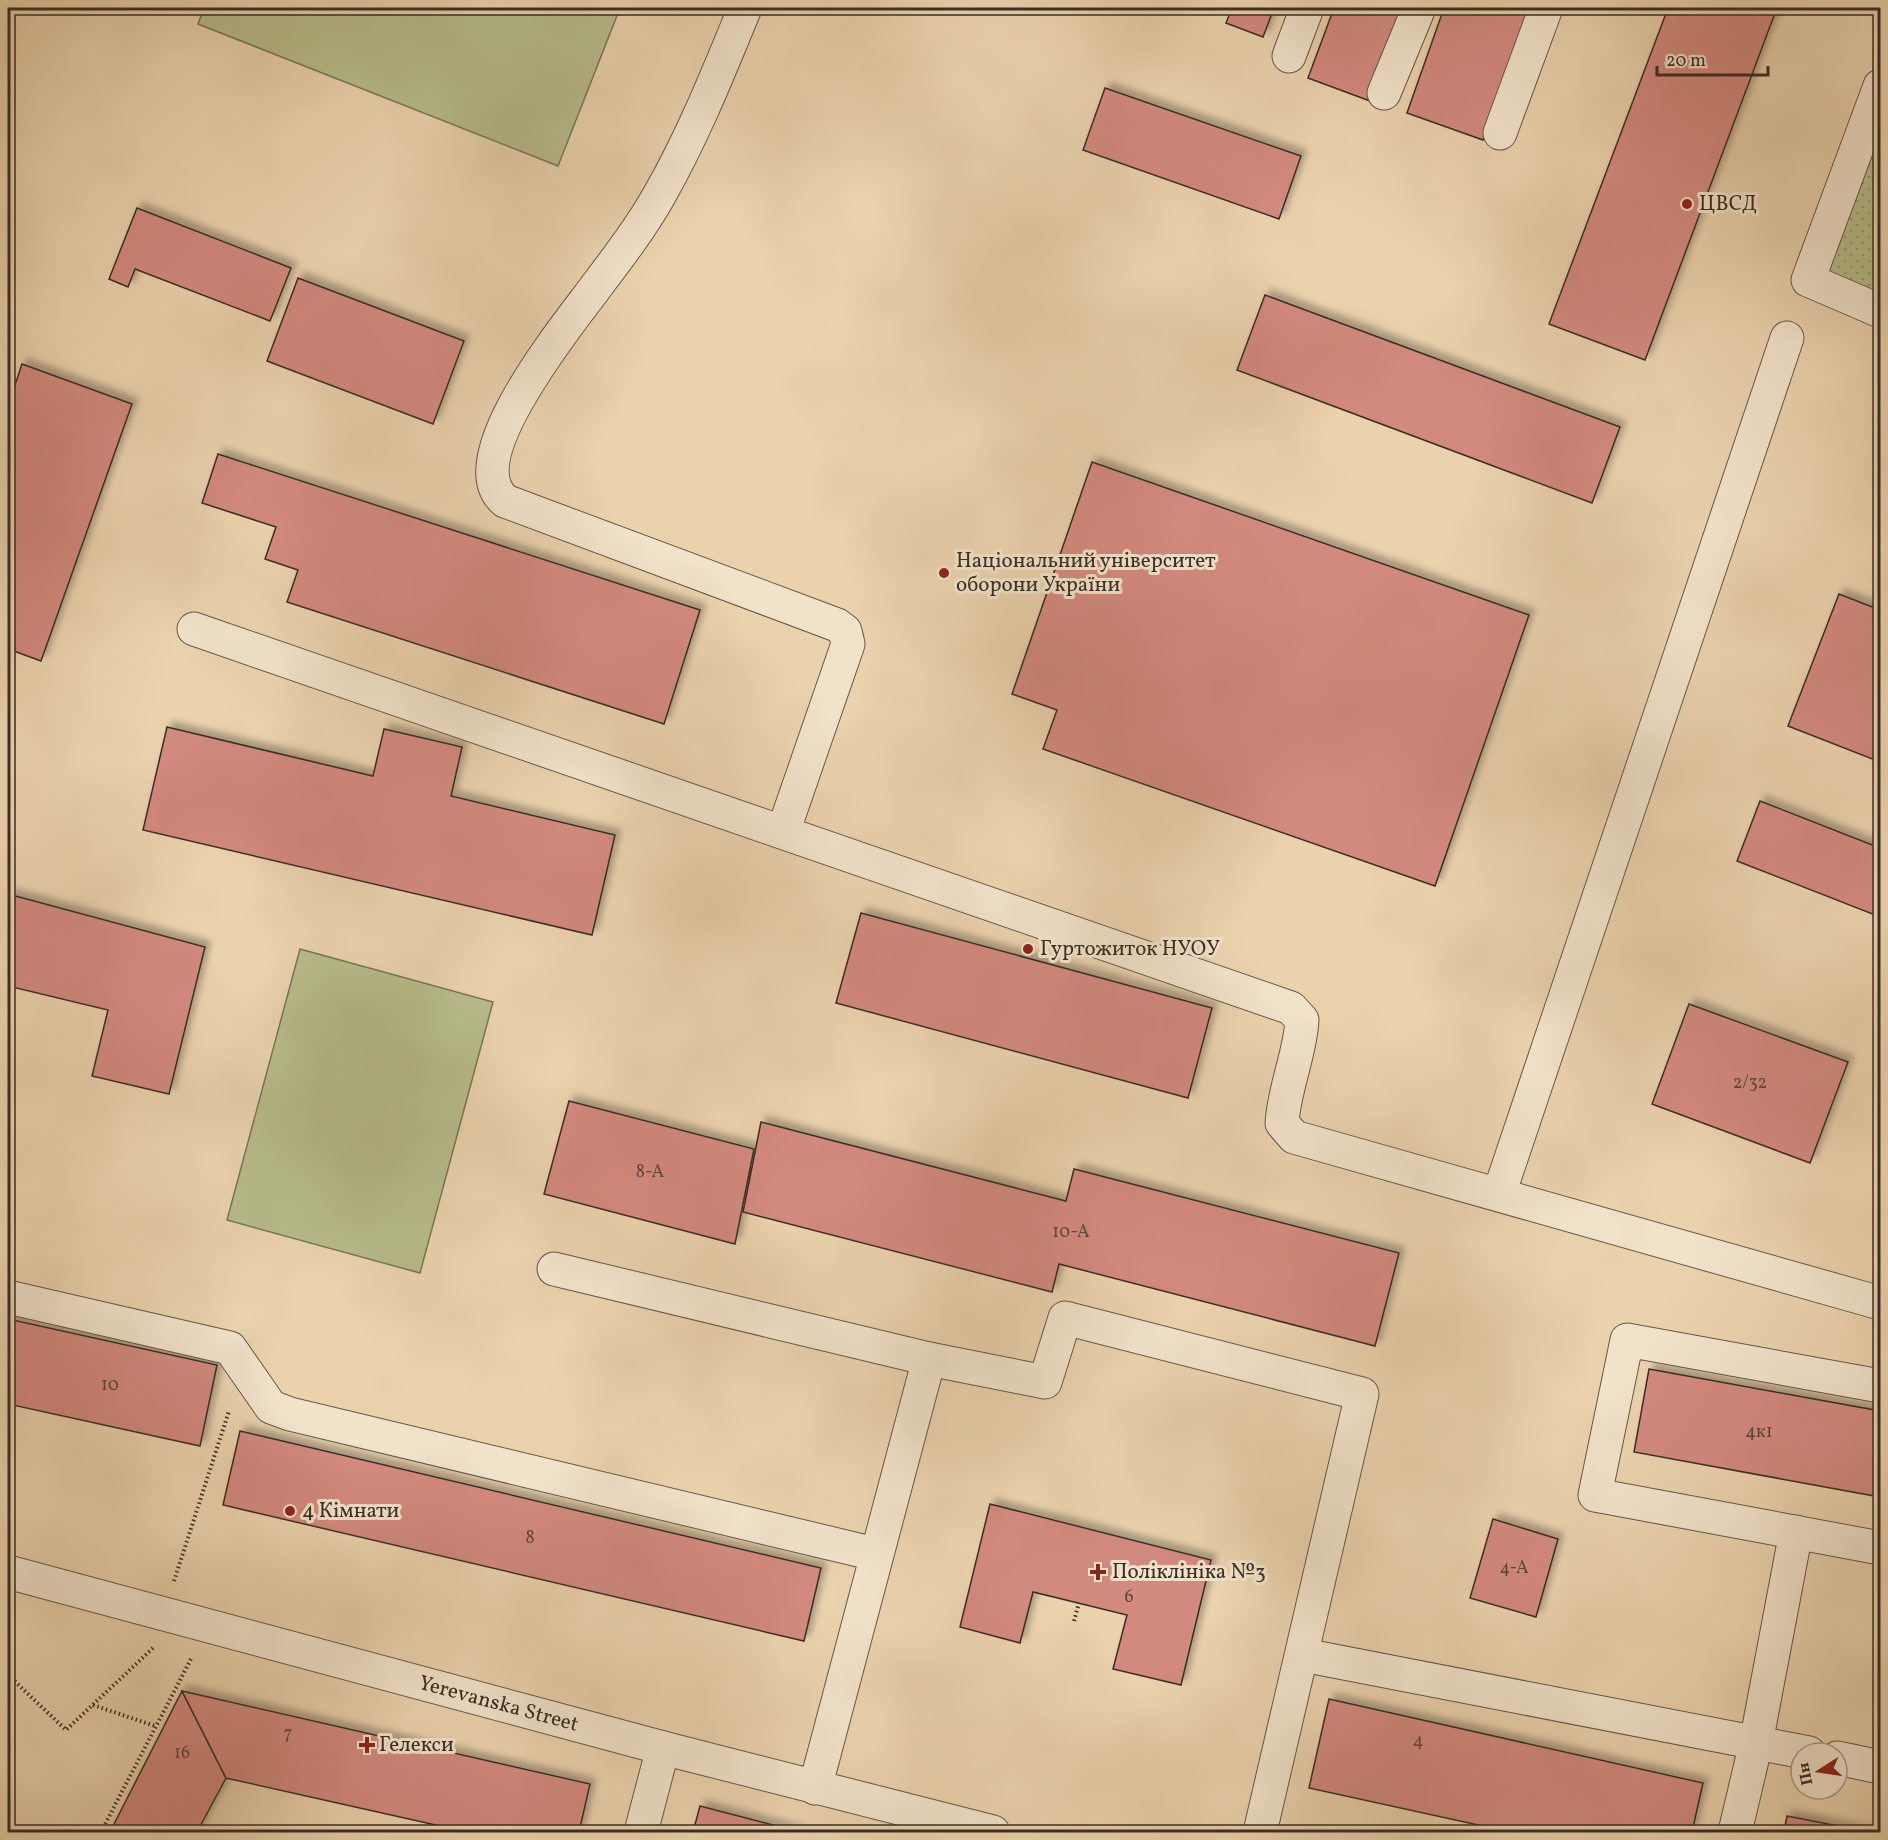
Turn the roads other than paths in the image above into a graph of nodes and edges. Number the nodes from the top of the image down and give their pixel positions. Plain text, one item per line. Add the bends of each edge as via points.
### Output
1 (744, 8) edge
2 (1307, 8) edge
3 (1419, 8) edge
4 (1546, 8) edge
5 (1289, 56) dead end
6 (1881, 86) edge
7 (1384, 93) dead end
8 (1500, 133) dead end
9 (1881, 310) edge
10 (1787, 338) dead end
11 (194, 629) dead end
12 (783, 832) junction
13 (1499, 1194) junction
14 (554, 1269) dead end
15 (8, 1297) edge
16 (1881, 1303) edge
17 (929, 1359) junction
18 (1881, 1386) edge
19 (1796, 1533) junction
20 (1881, 1548) edge
21 (875, 1554) junction
22 (8, 1572) edge
23 (1303, 1655) junction
24 (1756, 1743) junction
25 (663, 1748) junction
26 (1789, 1749) edge
27 (1849, 1760) edge
28 (1881, 1767) edge
29 (815, 1788) junction
30 (641, 1833) edge
31 (993, 1833) edge
32 (1260, 1833) edge
33 (1735, 1833) edge

1 - 12 street via 710,94 660,195 529,378 498,441 494,471 496,487 505,501 845,631 848,644
2 - 5 street
3 - 7 street
4 - 8 street
6 - 9 street via 1808,280
10 - 13 street
11 - 12 street
12 - 13 street via 1291,1008 1302,1020 1301,1036 1282,1123 1294,1137
13 - 16 street
14 - 17 street
15 - 21 street via 230,1348 270,1407 290,1414
17 - 21 street
17 - 23 street via 1045,1382 1065,1318 1362,1394
18 - 19 street via 1627,1340 1596,1495
19 - 20 street
19 - 24 street
21 - 29 street
22 - 25 street, Yerevanska Street
23 - 24 street
23 - 32 street
24 - 26 street
24 - 33 street
25 - 29 street, Yerevanska Street
25 - 30 street
27 - 28 street
29 - 31 street, Yerevanska Street

